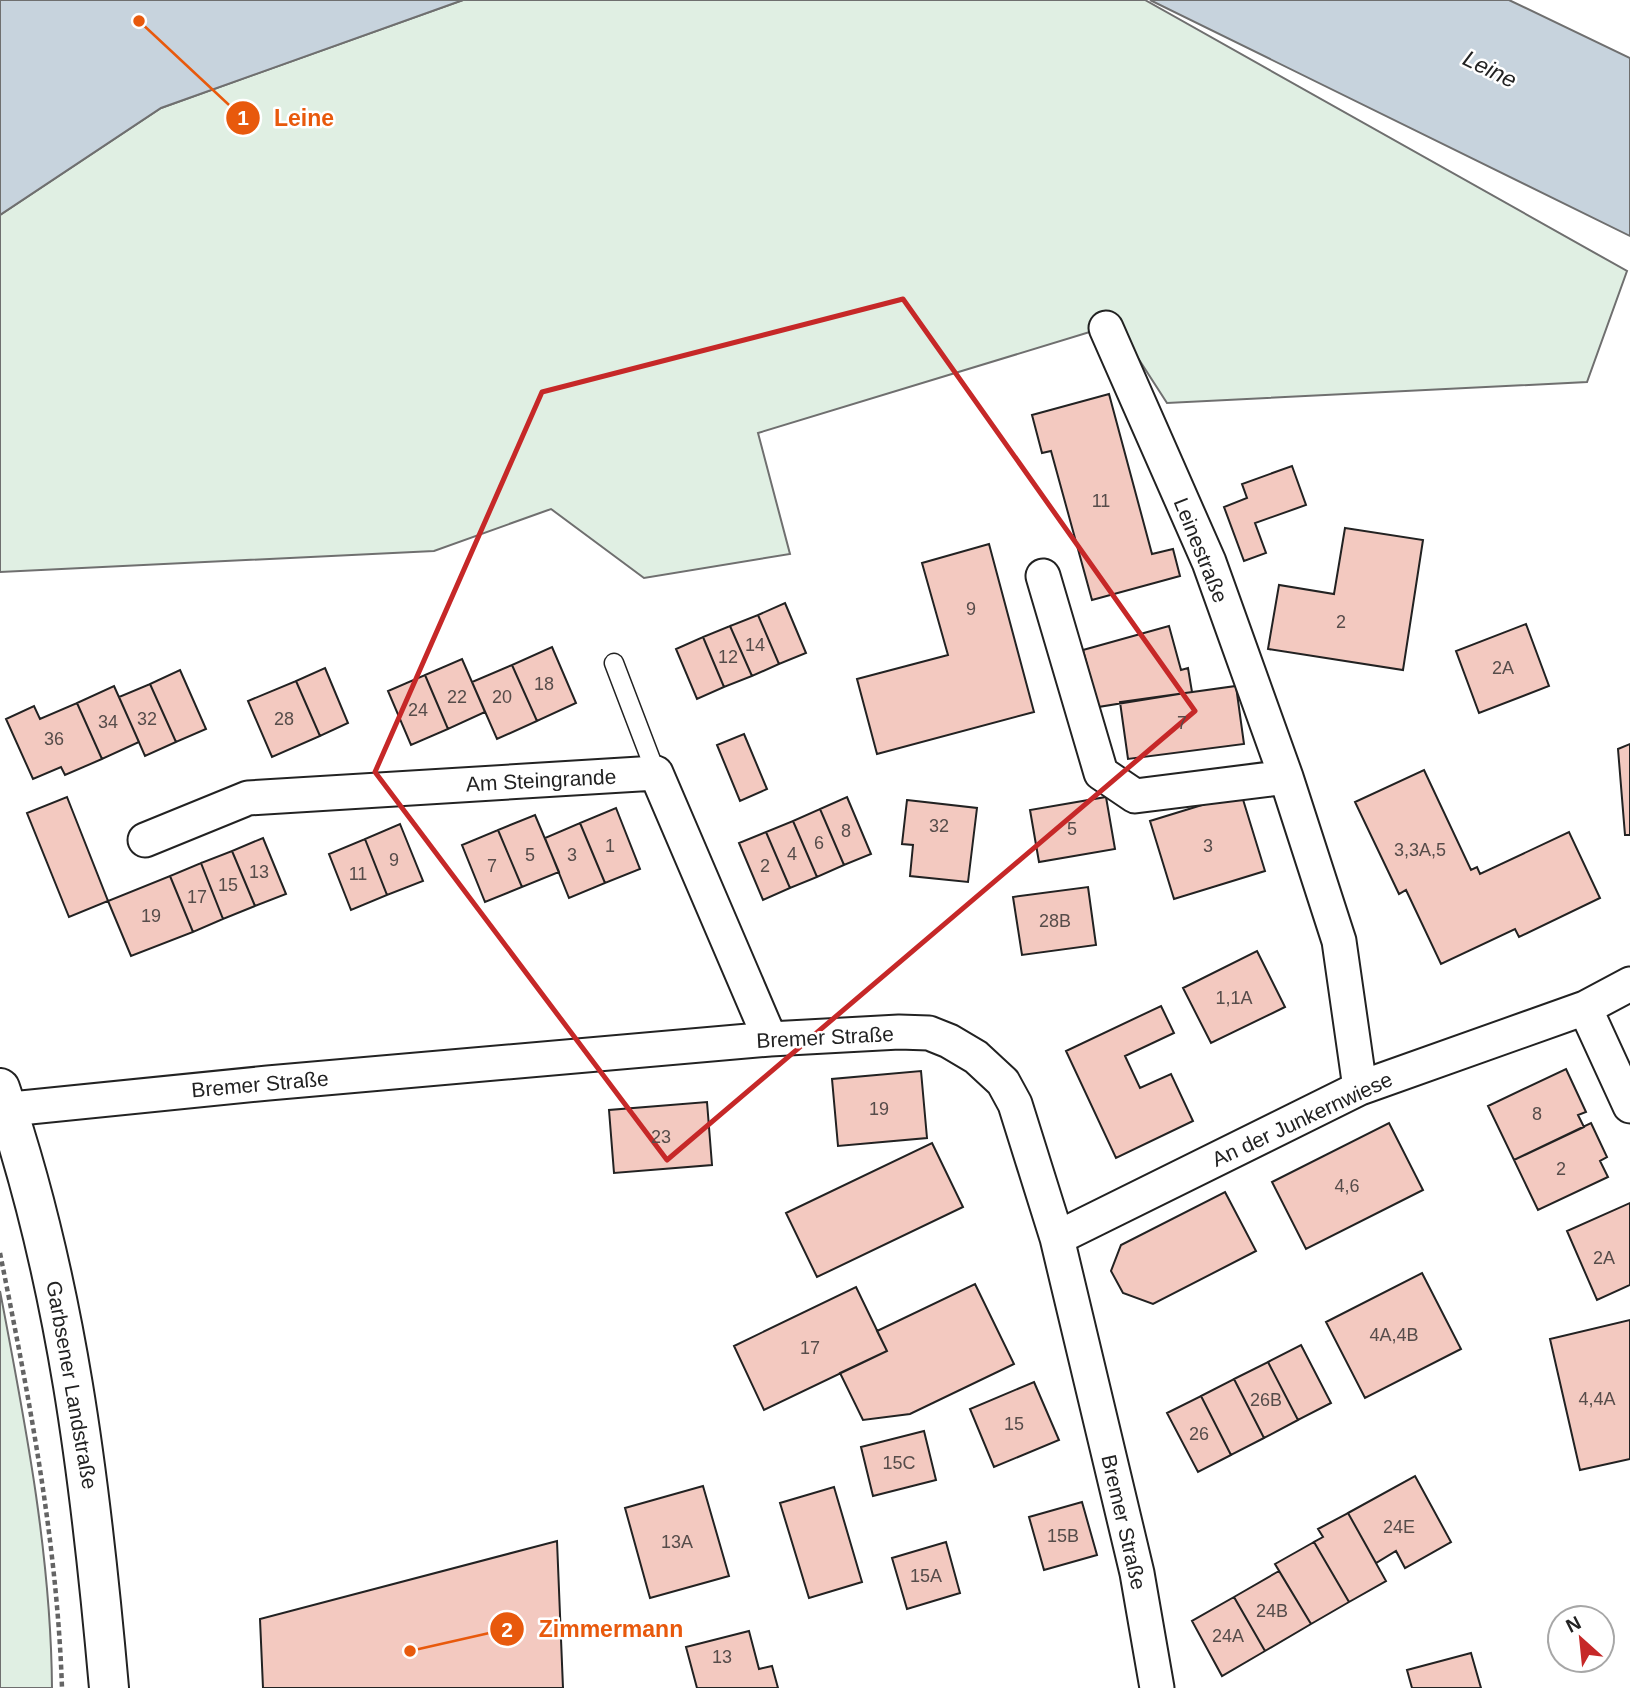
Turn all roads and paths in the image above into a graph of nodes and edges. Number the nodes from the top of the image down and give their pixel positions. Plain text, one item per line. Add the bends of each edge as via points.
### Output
1 (1106, 328) dead end
2 (1043, 576) dead end
3 (614, 663) dead end
4 (656, 773) junction
5 (1286, 776) junction
6 (145, 840) dead end
7 (1630, 984) edge
8 (1585, 1007) junction
9 (770, 1039) junction
10 (1360, 1088) junction
11 (2, 1102) edge
12 (1630, 1105) edge
13 (1058, 1238) junction
14 (0, 1253) edge
15 (62, 1688) edge
16 (109, 1688) edge
17 (1157, 1688) edge

1 - 5 street, Leinestraße via 1209,562
2 - 5 street via 1101,773 1135,796
3 - 4 lane
4 - 6 street, Am Steingrande via 248,798
4 - 9 street
5 - 10 street, Leinestraße via 1339,941
7 - 8 street, An der Junkernwiese
8 - 10 street, An der Junkernwiese
8 - 12 street
9 - 11 street, Bremer Straße
9 - 13 street, Bremer Straße via 929,1033 976,1057 1003,1082 1015,1104
10 - 13 street, An der Junkernwiese
11 - 16 main road, Garbsener Landstraße via 50,1258 78,1399
13 - 17 street, Bremer Straße via 1137,1573
14 - 15 path via 40,1455 61,1639

